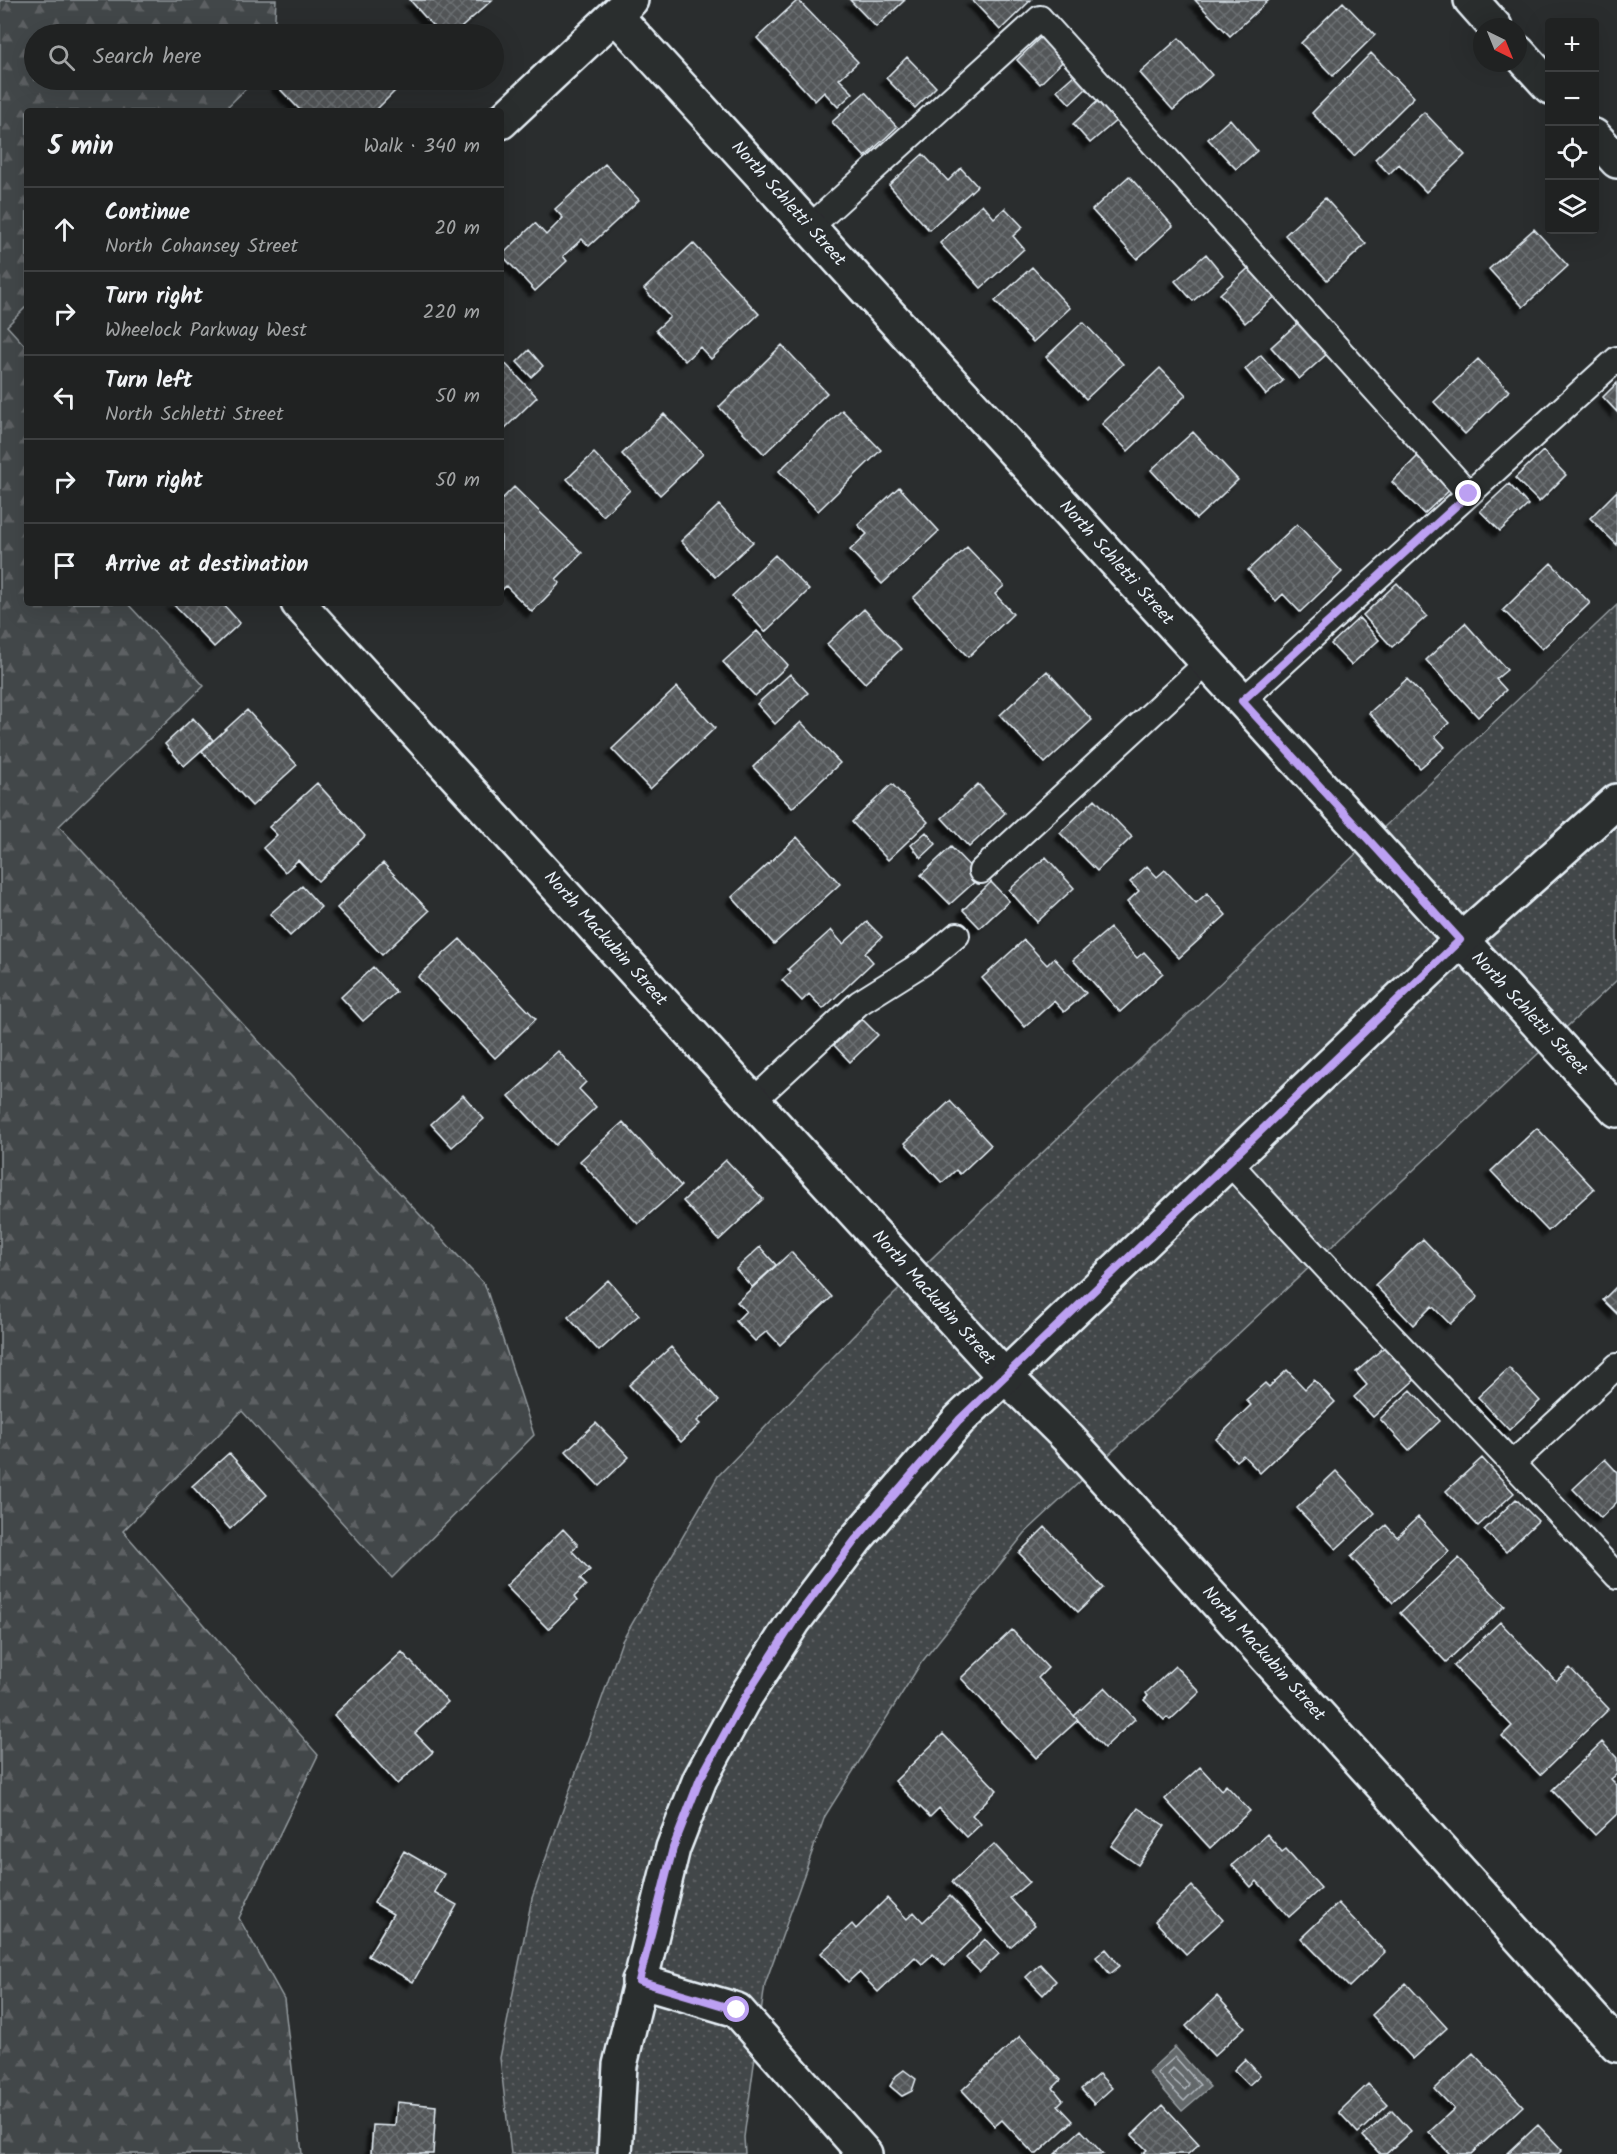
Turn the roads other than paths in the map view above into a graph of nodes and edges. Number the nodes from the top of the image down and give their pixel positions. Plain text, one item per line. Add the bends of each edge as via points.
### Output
1 (1471, 0) edge
2 (623, 8) edge
3 (1487, 18) edge
4 (1527, 62) edge
5 (1545, 82) edge
6 (504, 119) edge
7 (1599, 141) edge
8 (1617, 161) edge
9 (809, 228) junction
10 (1617, 359) edge
11 (1469, 494) junction
12 (301, 606) edge
13 (1207, 663) junction
14 (1242, 701) junction
15 (1617, 801) edge
16 (981, 871) dead end
17 (957, 935) dead end
18 (1460, 940) junction
19 (753, 1101) junction
20 (1617, 1110) edge
21 (1228, 1161) junction
22 (1617, 1366) edge
23 (1005, 1377) junction
24 (1514, 1462) junction
25 (1617, 1576) edge
26 (639, 1981) junction
27 (1617, 2045) edge
28 (615, 2154) edge
29 (865, 2154) edge

1 - 3 street
2 - 6 street
2 - 9 street, North Schletti Street
4 - 5 street
7 - 8 street
9 - 11 lane via 1040,18
9 - 13 street, North Schletti Street
10 - 11 lane
11 - 14 lane
12 - 19 street, North Mackubin Street
13 - 14 street, North Schletti Street
13 - 16 lane
14 - 18 street, North Schletti Street
15 - 18 street
17 - 19 lane via 926,961 859,1003
18 - 20 street, North Schletti Street
18 - 21 street
19 - 23 street, North Mackubin Street
21 - 23 street
21 - 24 lane
22 - 24 lane
23 - 26 street via 959,1420 856,1539 794,1621 742,1702 700,1779 673,1848
23 - 27 street, North Mackubin Street via 1069,1439
24 - 25 lane
26 - 28 street via 618,2079
26 - 29 street via 737,2010

